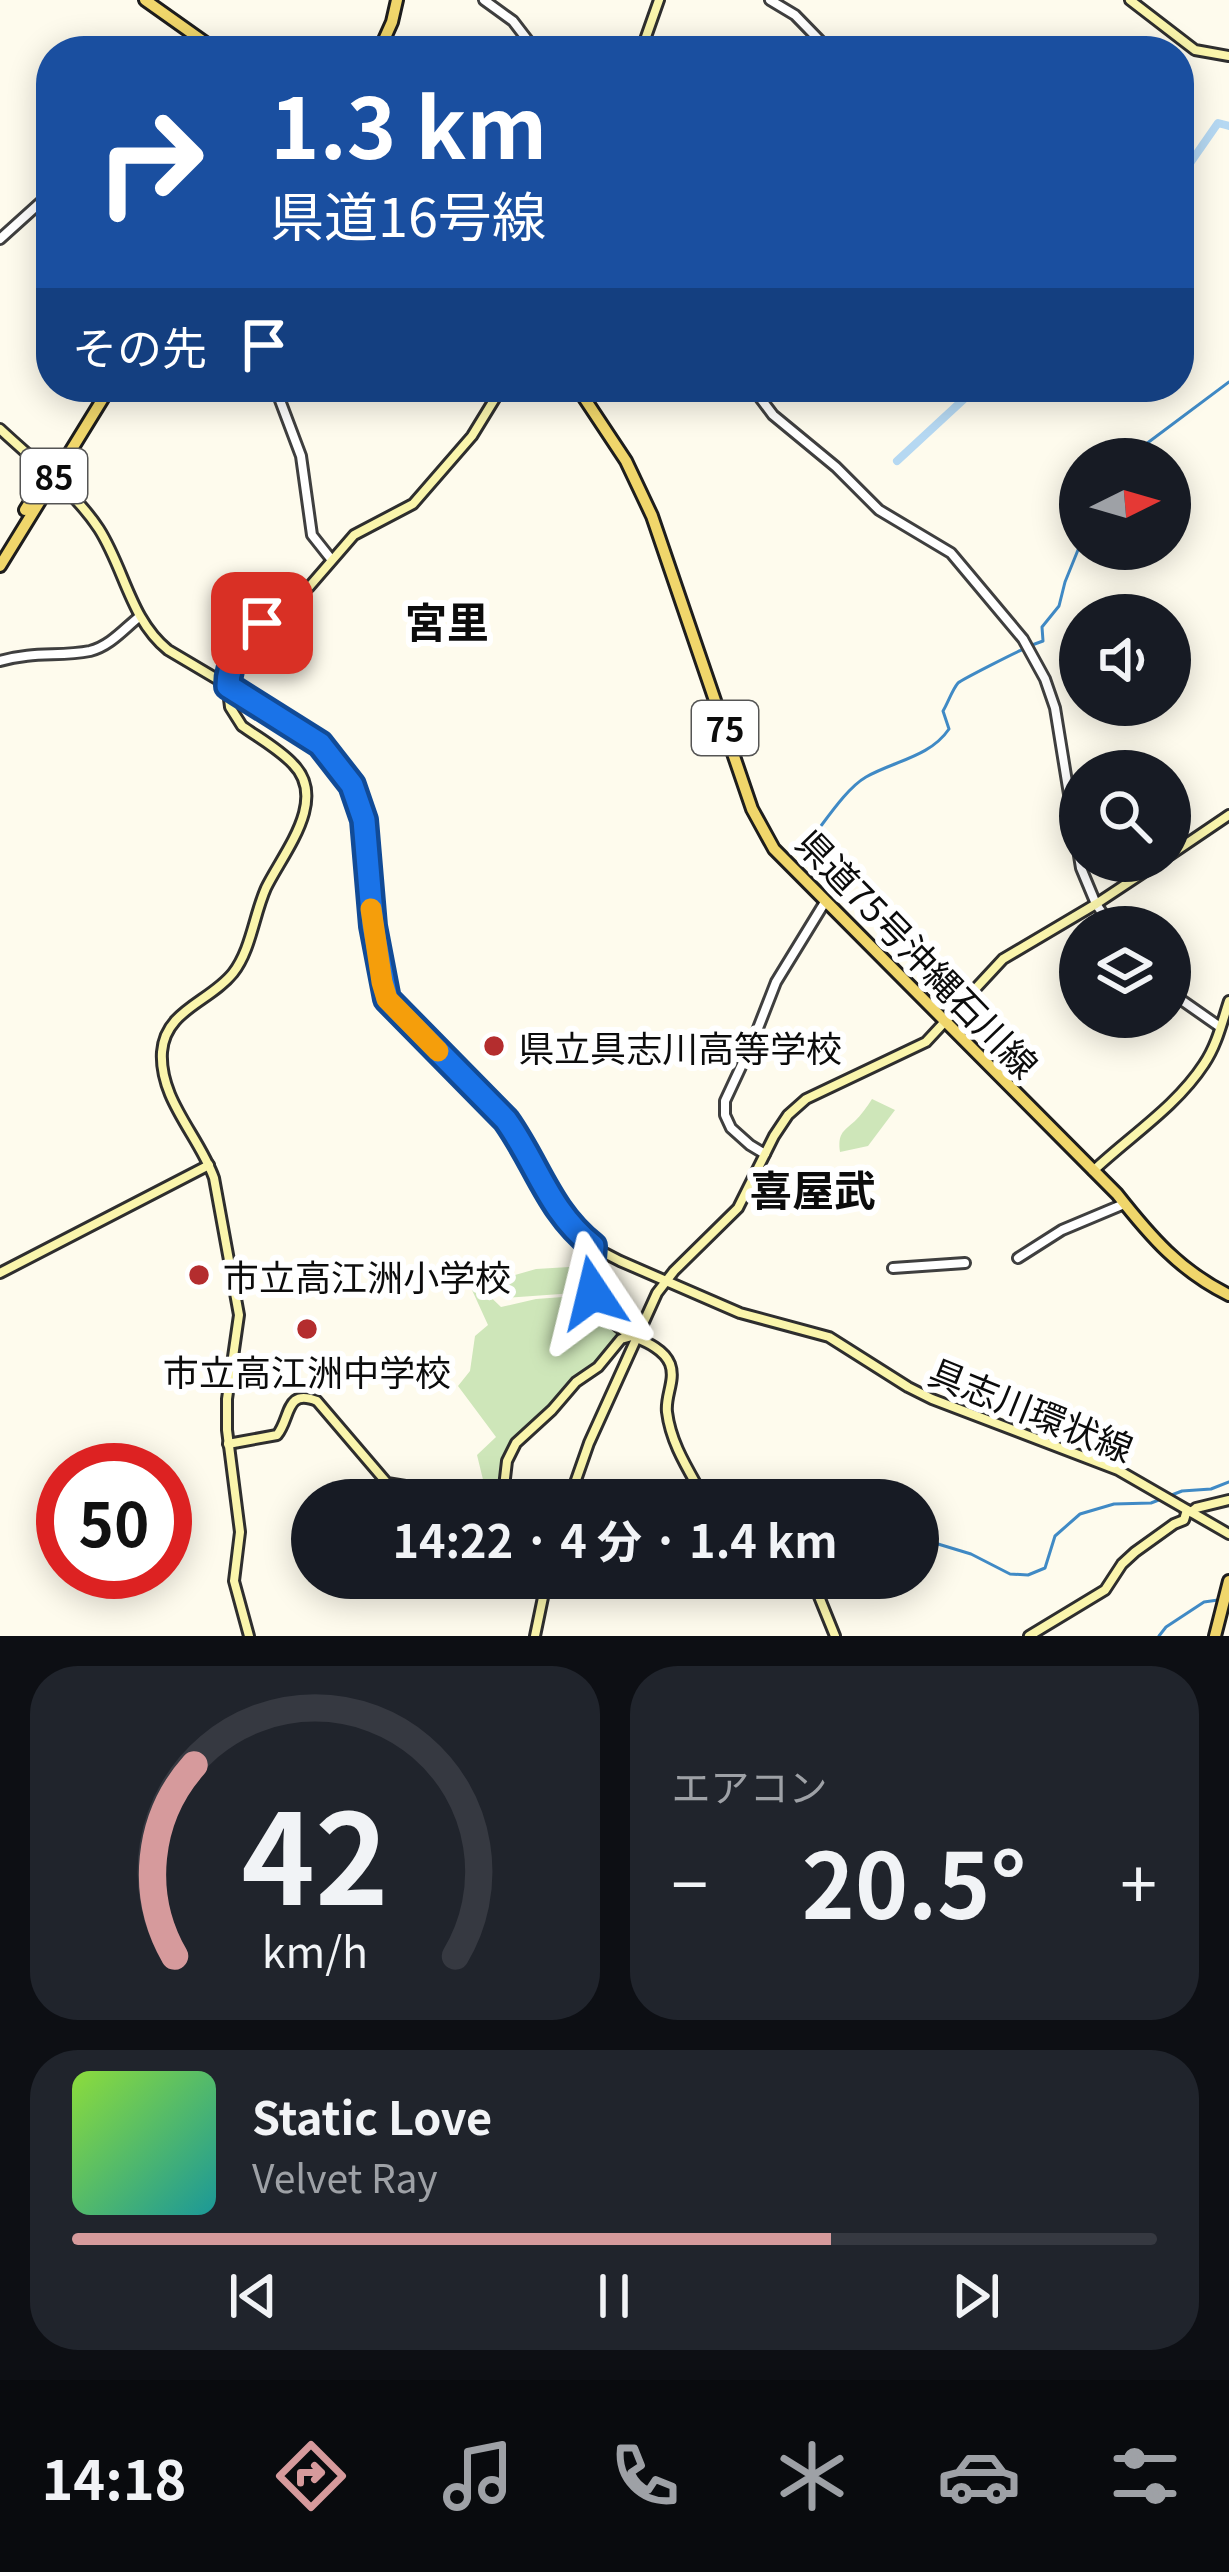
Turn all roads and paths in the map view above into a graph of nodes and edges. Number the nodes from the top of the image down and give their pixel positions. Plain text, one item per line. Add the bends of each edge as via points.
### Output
1 (145, 0) edge
2 (394, 0) edge
3 (484, 0) edge
4 (658, 0) edge
5 (770, 0) edge
6 (1130, 0) edge
7 (196, 36) edge
8 (381, 36) edge
9 (524, 36) edge
10 (645, 36) edge
11 (815, 36) edge
12 (1177, 36) edge
13 (1194, 49) edge
14 (1229, 56) edge
15 (36, 207) edge
16 (0, 239) edge
17 (97, 402) edge
18 (281, 402) edge
19 (493, 402) edge
20 (587, 402) edge
21 (763, 402) edge
22 (0, 429) edge
23 (50, 477) junction
24 (0, 555) edge
25 (332, 560) junction
26 (0, 566) edge
27 (139, 617) junction
28 (0, 661) edge
29 (228, 686) junction
30 (1229, 815) edge
31 (1191, 841) edge
32 (1129, 882) edge
33 (825, 902) junction
34 (1096, 904) junction
35 (1229, 1001) edge
36 (1191, 1007) edge
37 (945, 1022) junction
38 (1220, 1027) junction
39 (765, 1154) junction
40 (209, 1165) junction
41 (1094, 1171) junction
42 (1124, 1204) junction
43 (593, 1246) junction
44 (1018, 1258) dead end
45 (965, 1263) dead end
46 (893, 1268) dead end
47 (0, 1274) edge
48 (665, 1281) junction
49 (1229, 1295) edge
50 (631, 1337) junction
51 (228, 1444) junction
52 (577, 1479) edge
53 (693, 1479) edge
54 (1229, 1500) edge
55 (1189, 1511) junction
56 (1229, 1534) edge
57 (1229, 1581) edge
58 (543, 1599) edge
59 (820, 1599) edge
60 (249, 1636) edge
61 (535, 1636) edge
62 (835, 1636) edge
63 (1029, 1636) edge
64 (1215, 1636) edge

1 - 7 main road
2 - 8 main road
3 - 9 street
4 - 10 main road
5 - 11 street
6 - 12 main road
13 - 14 main road
15 - 16 street
17 - 23 main road, 85
18 - 25 street via 301,456 312,536
19 - 25 main road via 412,505 364,528
20 - 33 main road, 県道75号沖縄石川線 / 75 via 652,516 760,826
21 - 34 street via 879,510 951,554 1023,639 1055,709 1079,858
22 - 23 main road, 具志川環状線
23 - 24 main road, 85
23 - 26 main road, 85
23 - 27 main road, 具志川環状線 via 101,532
25 - 29 main road via 253,632 233,658
27 - 28 street via 96,649
27 - 29 main road, 具志川環状線 via 168,650
29 - 40 main road via 239,723 298,768 307,805 238,966 174,1020 164,1041 171,1096
29 - 43 main road, 具志川環状線 via 320,744 352,785 364,820 387,999 506,1120 554,1206
30 - 31 main road
32 - 34 main road
33 - 37 main road, 県道75号沖縄石川線 / 75
33 - 39 street via 776,982 725,1101 731,1128
34 - 37 main road via 1012,953
35 - 38 main road
36 - 38 street
37 - 39 main road via 926,1042 806,1099
37 - 41 main road, 県道75号沖縄石川線 / 75
38 - 41 main road via 1194,1077
39 - 48 main road via 738,1208
40 - 47 main road
40 - 51 main road via 239,1315
41 - 42 main road, 県道75号沖縄石川線 / 75
42 - 44 street
42 - 49 main road, 県道75号沖縄石川線 / 75 via 1179,1264
43 - 48 main road, 具志川環状線
43 - 50 main road via 601,1313
45 - 46 street
48 - 50 main road
48 - 55 main road, 具志川環状線 via 829,1337 908,1388 1104,1464
50 - 51 main road via 516,1443 497,1496 387,1484 307,1397 291,1404 277,1435
50 - 52 main road
50 - 53 main road via 670,1363 669,1425
51 - 60 main road via 240,1532 234,1582
54 - 55 main road
55 - 56 main road, 具志川環状線
55 - 63 main road via 1122,1564 1105,1590
57 - 64 main road
58 - 61 main road
59 - 62 main road

